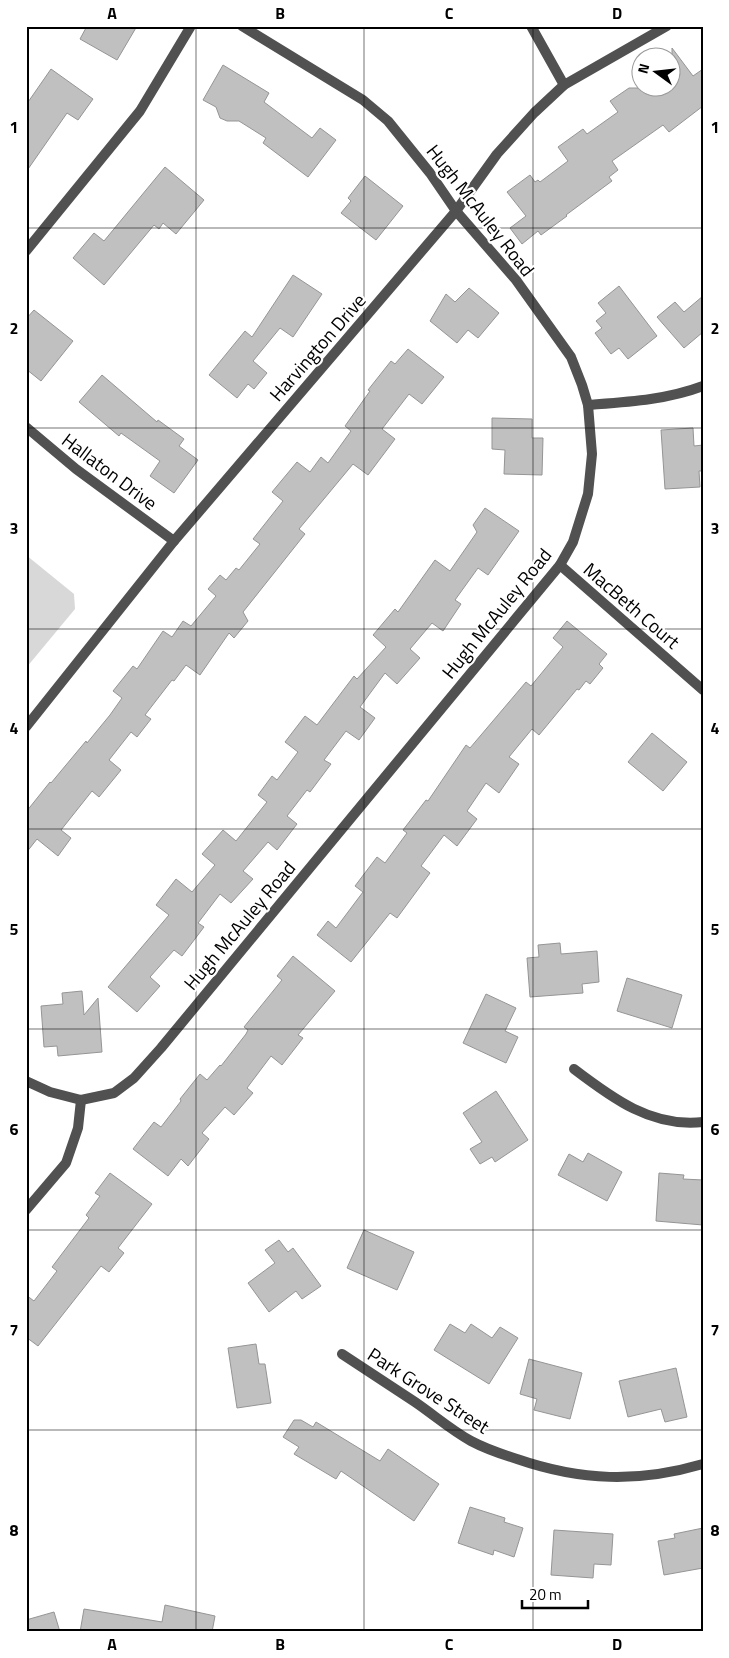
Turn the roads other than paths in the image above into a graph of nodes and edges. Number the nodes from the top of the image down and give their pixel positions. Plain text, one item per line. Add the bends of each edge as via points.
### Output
1 (191, 26) edge
2 (242, 26) edge
3 (531, 26) edge
4 (666, 26) edge
5 (564, 85) junction
6 (456, 210) junction
7 (26, 251) edge
8 (703, 386) edge
9 (588, 406) junction
10 (26, 427) edge
11 (174, 541) junction
12 (560, 565) junction
13 (703, 690) edge
14 (26, 727) edge
15 (574, 1069) dead end
16 (26, 1082) edge
17 (81, 1100) junction
18 (703, 1122) edge
19 (26, 1210) edge
20 (342, 1354) dead end
21 (703, 1464) edge

1 - 7 street via 140,111
2 - 6 street, Hugh McAuley Road via 363,100 388,121
3 - 5 street
4 - 5 street, Harvington Drive
5 - 6 street, Harvington Drive via 498,154
6 - 9 street, Hugh McAuley Road via 516,280 570,357
6 - 11 street, Harvington Drive
8 - 9 street via 640,401
9 - 12 street, Hugh McAuley Road via 592,454 588,494 572,542
10 - 11 street, Hallaton Drive via 76,469
11 - 14 street, Harvington Drive
12 - 13 street, MacBeth Court
12 - 17 street, Hugh McAuley Road via 139,1072 114,1093
15 - 18 street via 626,1106 648,1116
16 - 17 street, Hugh McAuley Road
17 - 19 street via 78,1128 66,1163
20 - 21 street, Park Grove Street via 470,1440 489,1450 543,1468 573,1475 609,1477 658,1474

